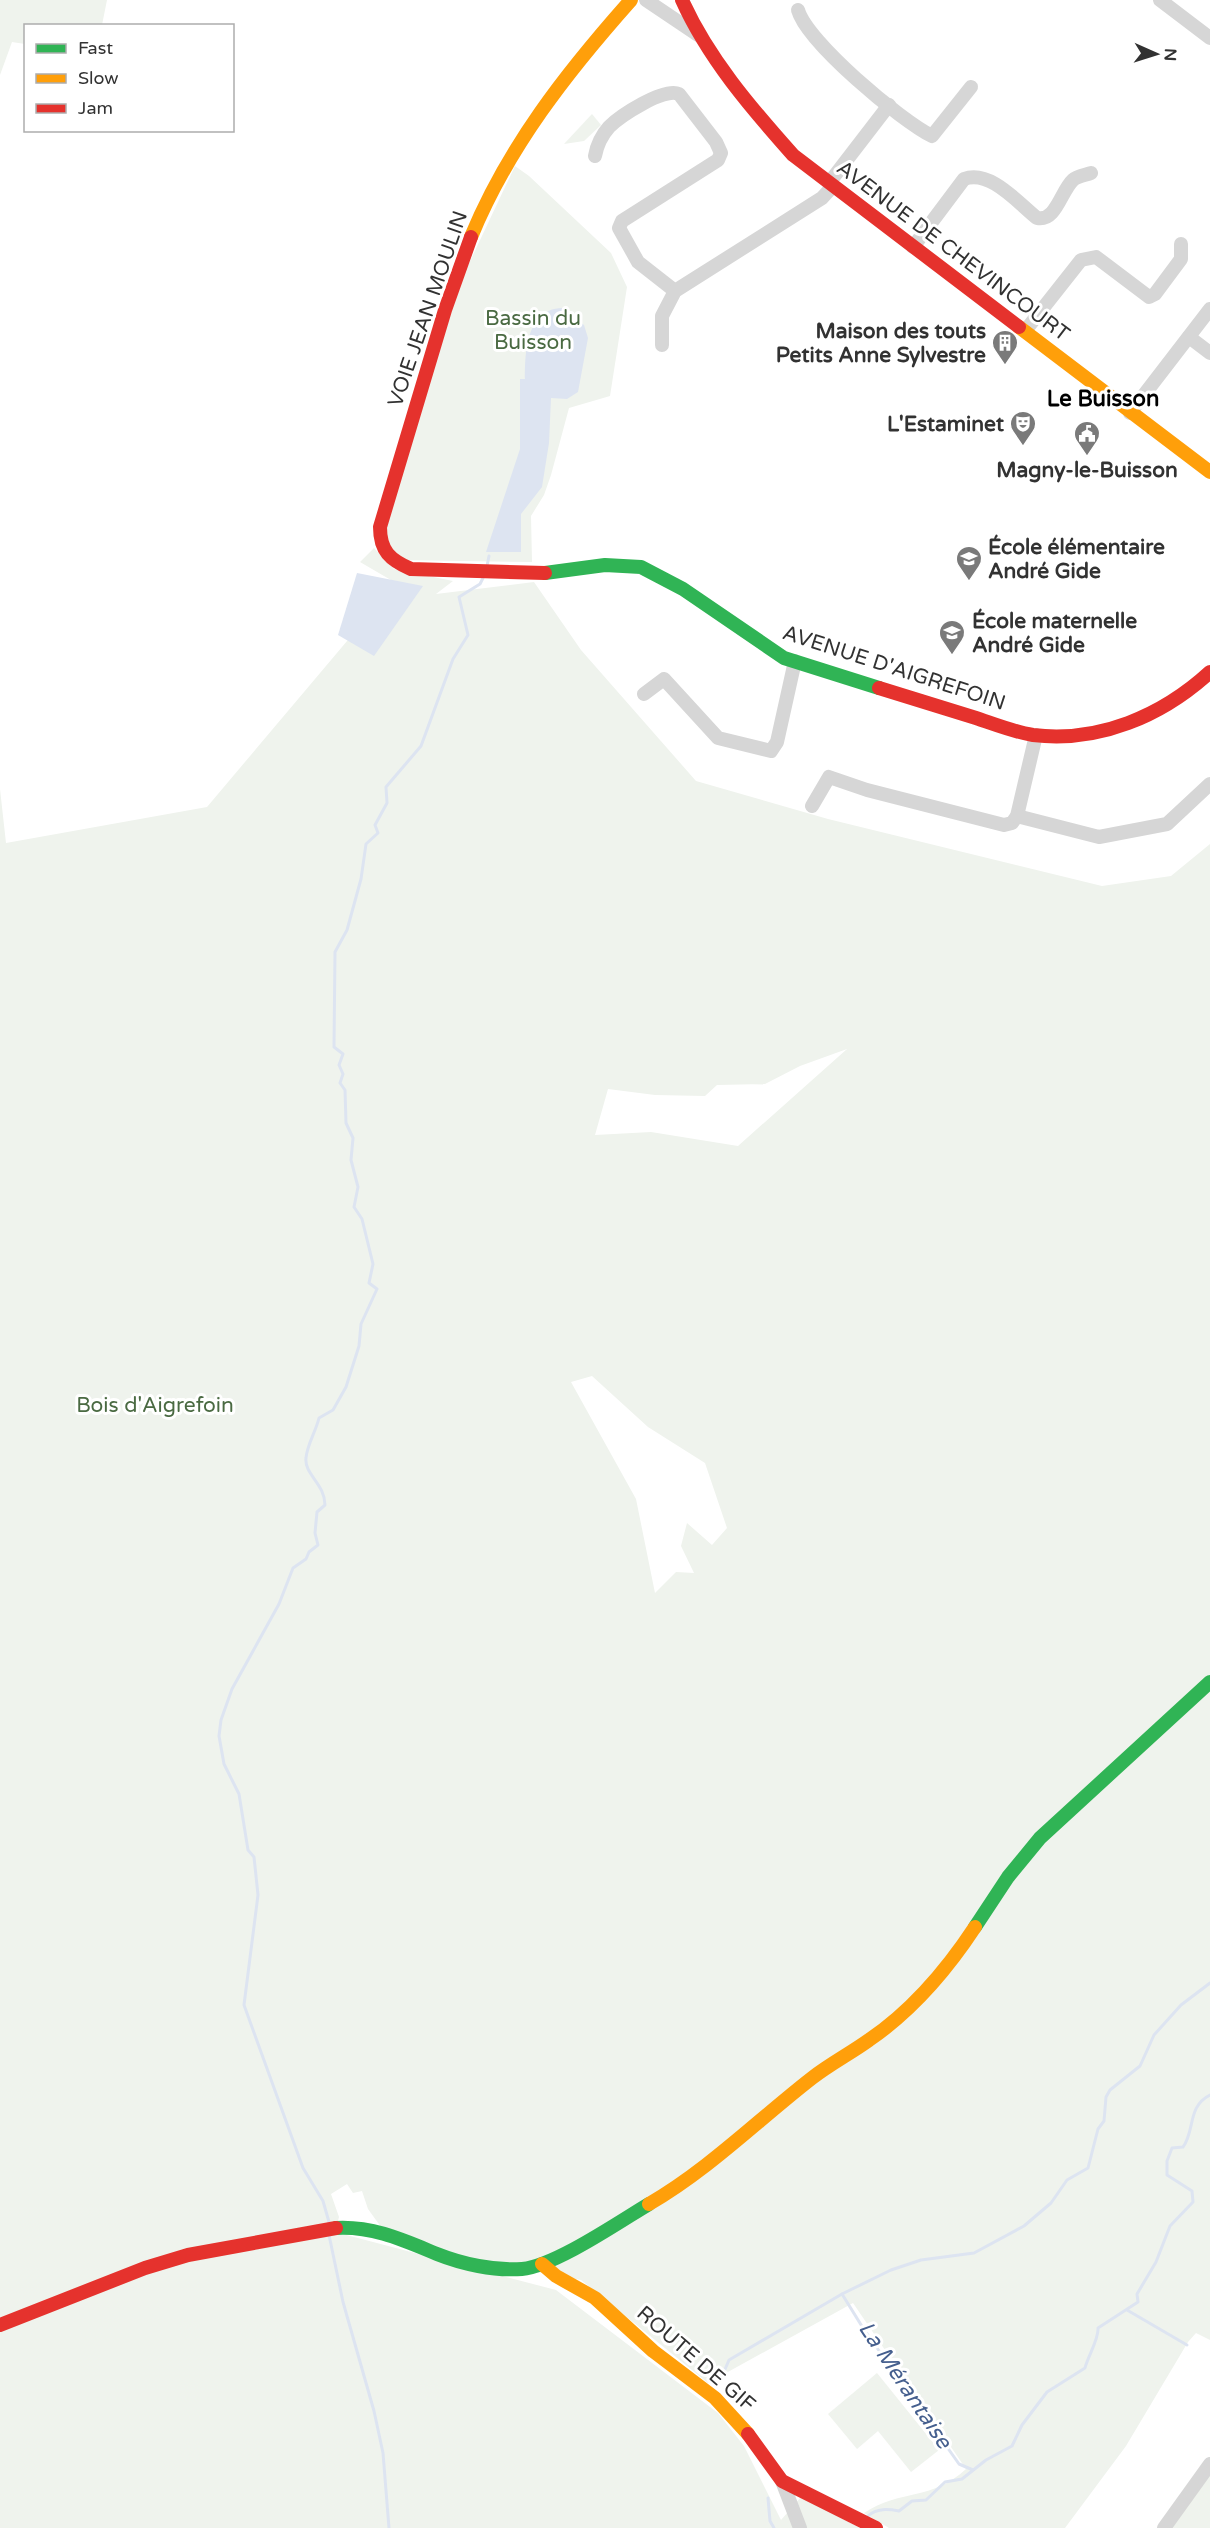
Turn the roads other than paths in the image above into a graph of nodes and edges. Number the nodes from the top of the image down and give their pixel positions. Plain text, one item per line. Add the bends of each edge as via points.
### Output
1 (631, 0) edge
2 (646, 0) edge
3 (682, 0) edge
4 (1160, 0) edge
5 (798, 10) dead end
6 (698, 35) junction
7 (1210, 38) edge
8 (971, 87) dead end
9 (889, 105) junction
10 (595, 156) dead end
11 (1091, 173) dead end
12 (831, 185) junction
13 (1181, 244) dead end
14 (913, 247) junction
15 (675, 291) junction
16 (1210, 309) edge
17 (1025, 332) junction
18 (1189, 337) junction
19 (662, 345) dead end
20 (1210, 353) edge
21 (1131, 413) junction
22 (1210, 472) edge
23 (394, 562) joint
24 (795, 661) junction
25 (1210, 672) edge
26 (644, 694) dead end
27 (1036, 735) junction
28 (1210, 784) edge
29 (812, 806) dead end
30 (1017, 816) junction
31 (1210, 1682) edge
32 (542, 2264) junction
33 (0, 2325) edge
34 (1210, 2464) edge
35 (782, 2481) junction
36 (800, 2528) edge
37 (876, 2528) edge
38 (1164, 2528) edge

1 - 23 street, VOIE JEAN MOULIN via 584,52 531,126 488,199 468,245 380,527 383,549
2 - 6 street, AVENUE DE CHEVINCOURT
3 - 6 street, AVENUE DE CHEVINCOURT
4 - 7 street
5 - 9 street via 806,26 847,73
6 - 12 street, AVENUE DE CHEVINCOURT via 764,123 793,155
8 - 9 street via 932,136
9 - 12 street
10 - 15 street via 598,142 610,126 662,93 678,94 716,141 721,153 718,160 622,221 619,228 638,262
11 - 14 street via 1073,179 1049,215 1042,219 990,181 975,176 964,179
12 - 14 street, AVENUE DE CHEVINCOURT
12 - 15 street via 822,198
13 - 17 street via 1181,259 1149,297 1101,260 1081,260
14 - 17 street, AVENUE DE CHEVINCOURT
15 - 19 street via 662,316
16 - 18 street
17 - 21 street, AVENUE DE CHEVINCOURT
18 - 20 street
18 - 21 street
21 - 22 street, AVENUE DE CHEVINCOURT
23 - 24 street, AVENUE D'AIGREFOIN via 411,569 511,574 605,565 641,567 667,578 745,633
24 - 26 street via 777,742 771,751 718,738 664,679
24 - 27 street, AVENUE D'AIGREFOIN
25 - 27 street, AVENUE D'AIGREFOIN via 1192,691 1124,726 1087,734
27 - 30 street
28 - 30 street via 1167,824 1100,837
29 - 30 street via 830,777 1004,825
31 - 32 street via 1040,1838 1008,1877 953,1961 922,1997 814,2076 675,2189
32 - 33 street via 524,2269 475,2265 452,2260 377,2230 339,2228 260,2239 188,2255
32 - 35 street, ROUTE DE GIF via 595,2298 653,2351 710,2394 753,2439
34 - 38 street
35 - 36 street
35 - 37 street, ROUTE DE GIF

